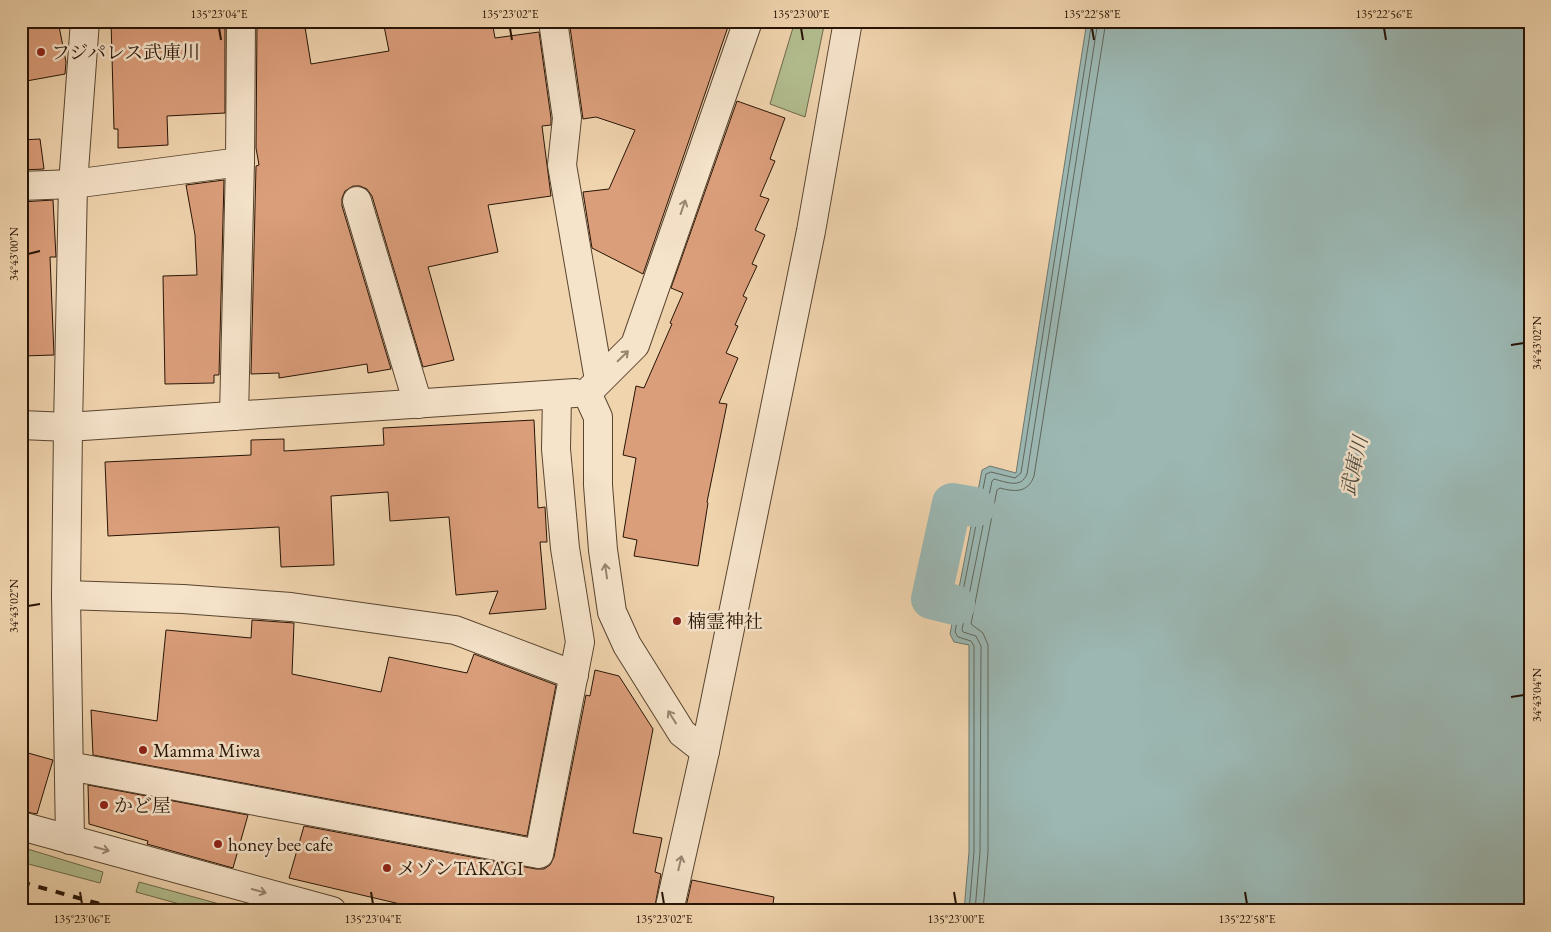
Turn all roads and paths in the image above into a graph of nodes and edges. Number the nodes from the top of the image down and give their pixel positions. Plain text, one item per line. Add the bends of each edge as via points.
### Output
1 (85, 21) edge
2 (240, 21) edge
3 (553, 21) edge
4 (748, 21) edge
5 (848, 21) edge
6 (240, 162) junction
7 (73, 184) junction
8 (21, 186) edge
9 (357, 201) dead end
10 (593, 386) junction
11 (557, 395) junction
12 (418, 404) junction
13 (234, 416) junction
14 (21, 425) edge
15 (68, 427) junction
16 (66, 595) junction
17 (574, 675) junction
18 (705, 751) junction
19 (69, 766) junction
20 (21, 826) edge
21 (70, 840) junction
22 (332, 911) edge
23 (669, 911) edge

1 - 7 street
2 - 6 street
3 - 10 street via 566,118 562,165
10 -> 4 street via 635,345
5 - 18 street via 811,231
6 - 7 street
6 - 13 street
7 - 8 street
7 - 15 street
9 - 12 street
10 - 11 street
18 -> 10 street via 682,733 626,645 612,612 603,550 598,485 598,417
11 - 12 street
11 - 17 street via 556,449 565,548 580,642
12 - 13 street
13 - 15 street
14 - 15 street
15 - 16 street
16 - 17 street via 183,598 290,607 454,630
16 - 19 street
17 - 19 street via 539,854
23 -> 18 street
19 - 21 street
20 - 21 street
21 -> 22 street

